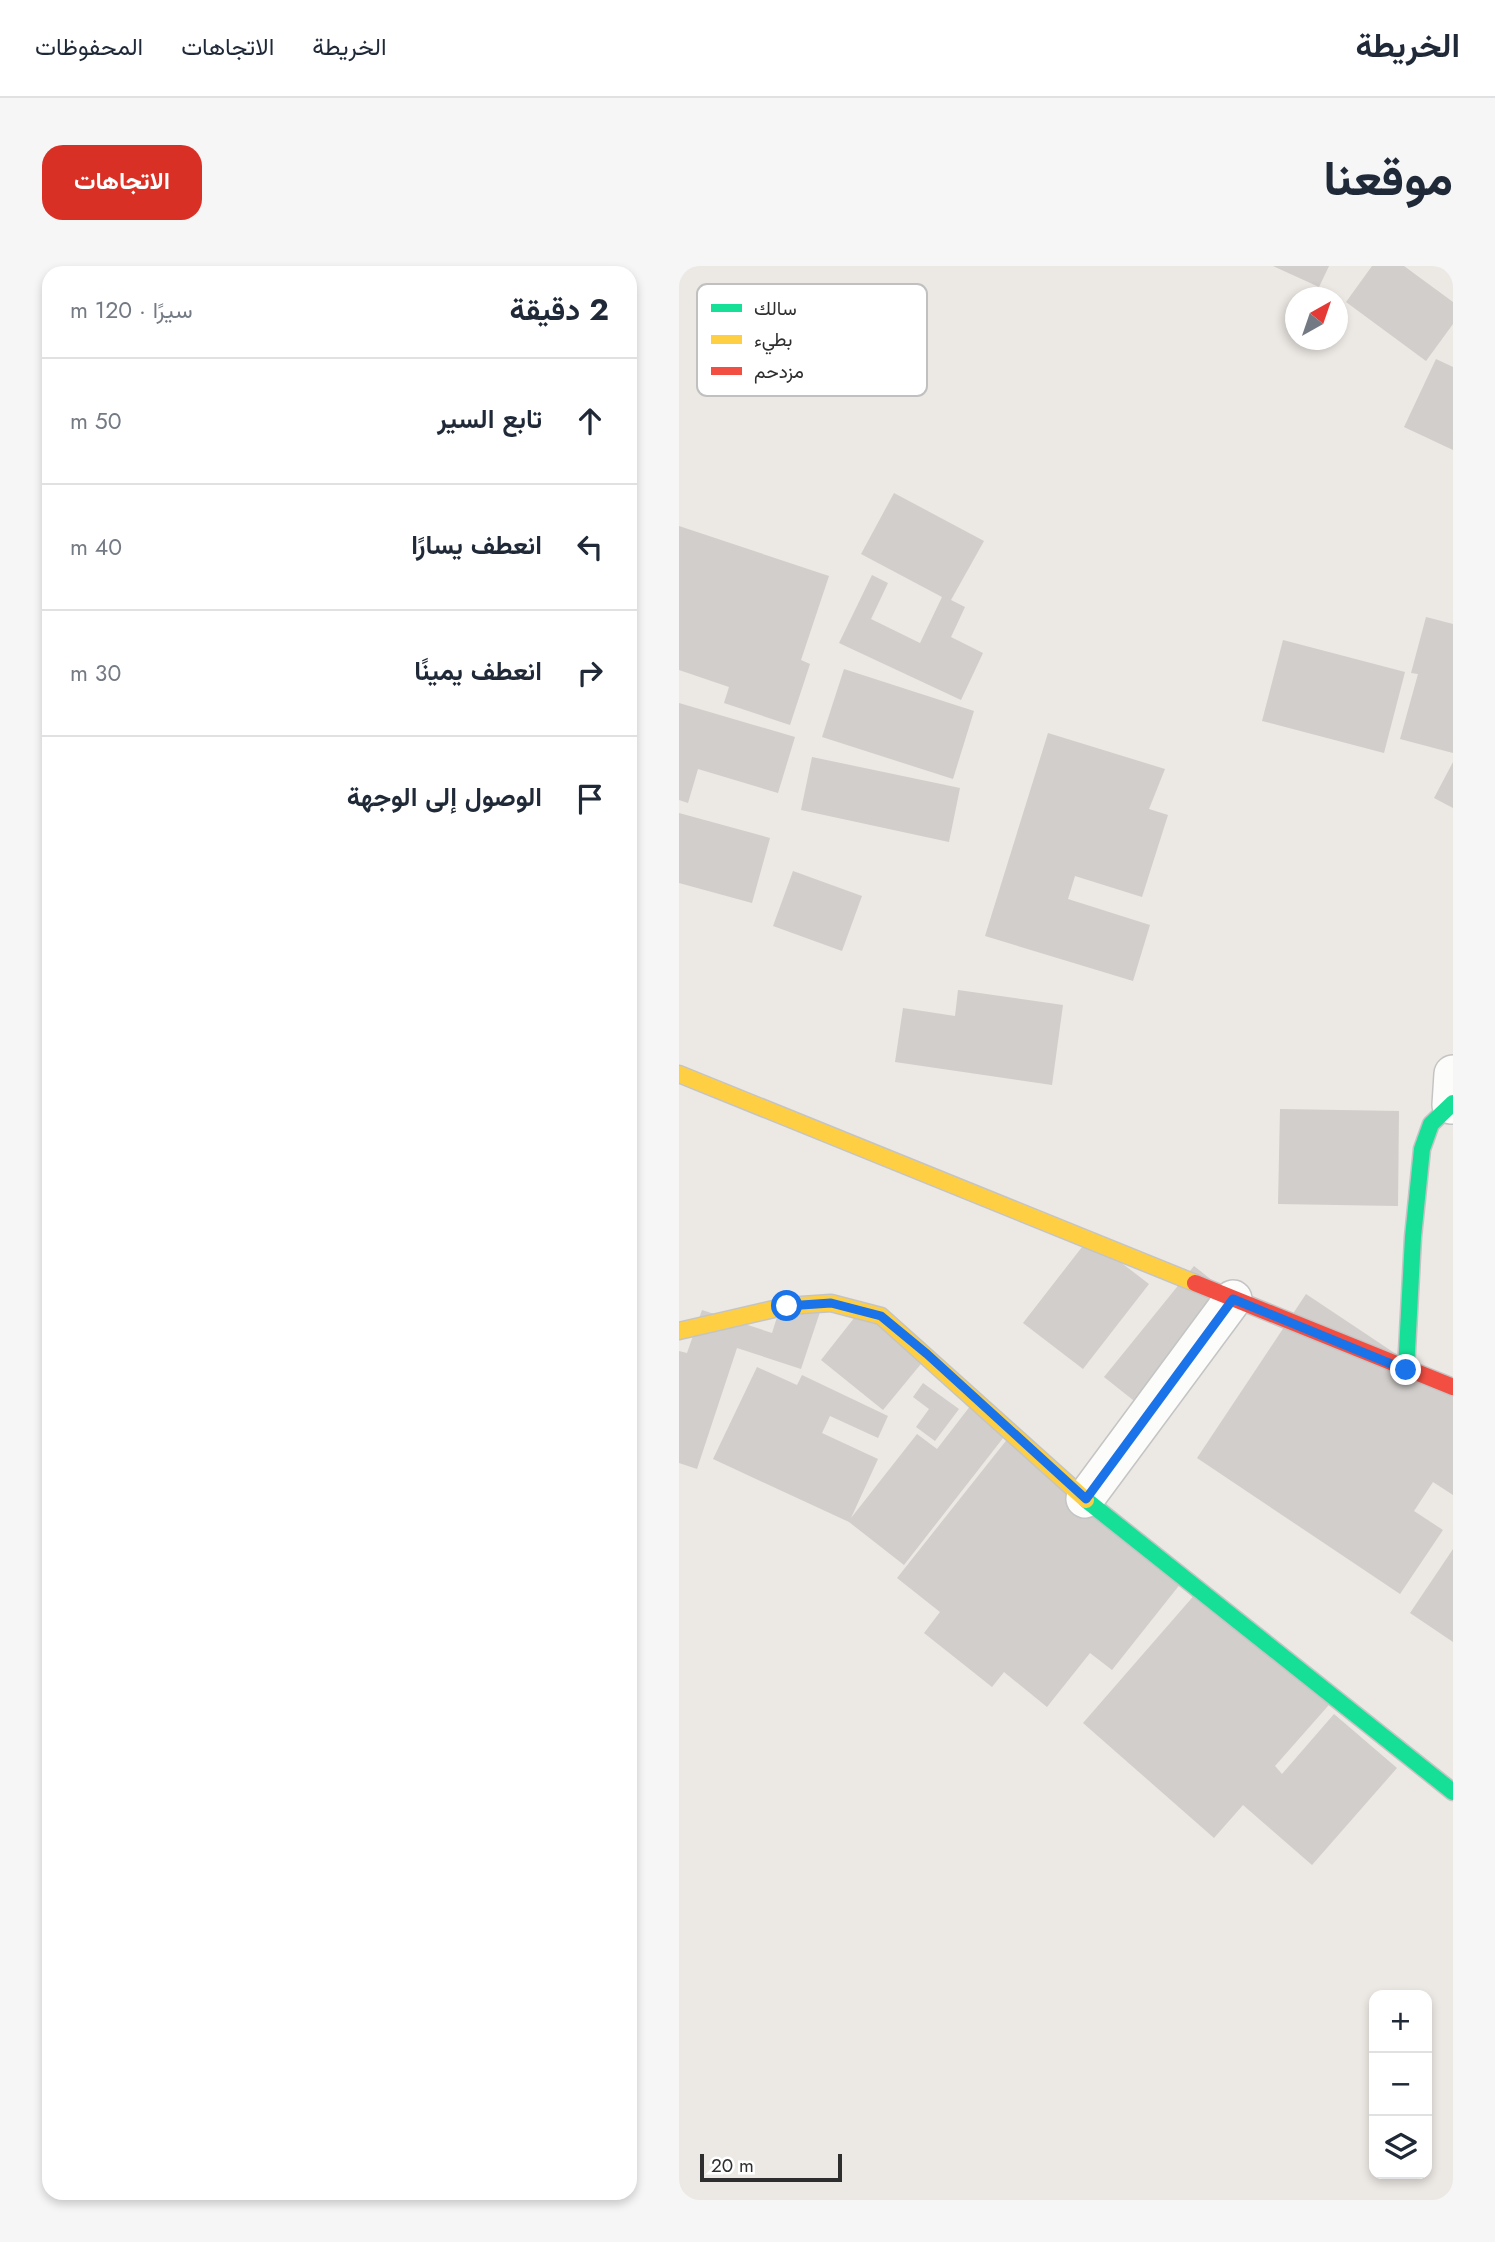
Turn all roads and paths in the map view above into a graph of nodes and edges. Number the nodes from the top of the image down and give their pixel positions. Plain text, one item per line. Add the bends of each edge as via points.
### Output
1 (679, 1074) edge
2 (1452, 1094) edge
3 (1233, 1299) junction
4 (679, 1331) edge
5 (1406, 1370) junction
6 (1453, 1387) edge
7 (1086, 1499) junction
8 (1453, 1792) edge

1 - 3 street
2 - 5 street via 1431,1124 1422,1149
3 - 5 street
3 - 7 street
4 - 7 street via 787,1306 831,1303 881,1316
5 - 6 street
7 - 8 street

